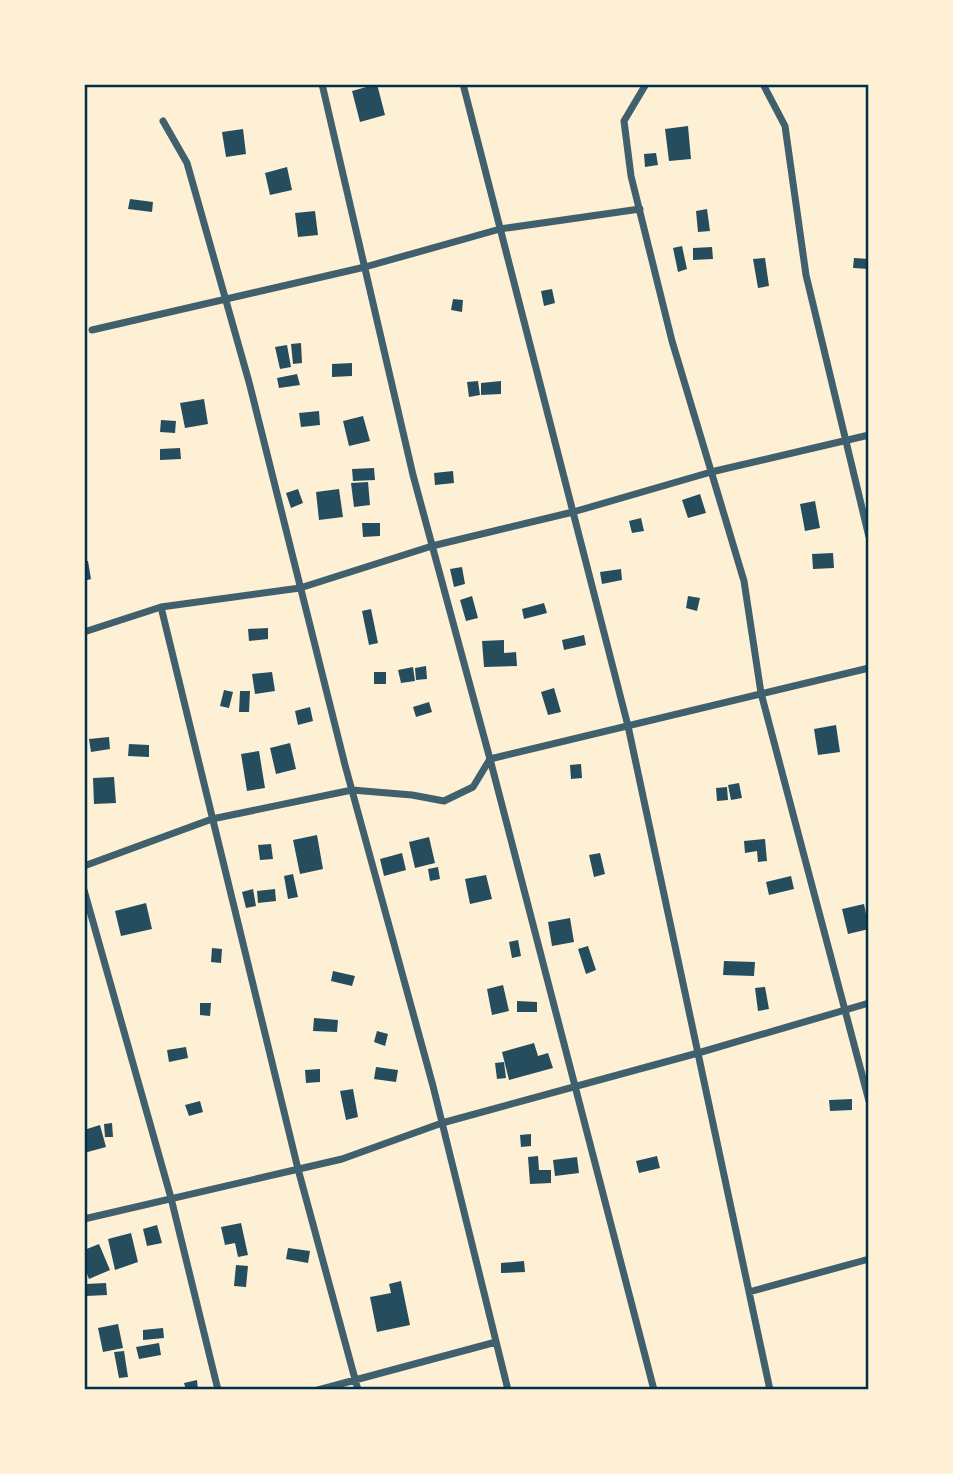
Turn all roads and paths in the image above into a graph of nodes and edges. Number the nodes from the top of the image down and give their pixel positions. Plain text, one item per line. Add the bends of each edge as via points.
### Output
1 (322, 84) edge
2 (463, 84) edge
3 (646, 84) edge
4 (763, 84) edge
5 (163, 121) dead end
6 (640, 209) junction
7 (500, 229) junction
8 (365, 267) junction
9 (225, 298) junction
10 (92, 330) dead end
11 (869, 435) edge
12 (845, 441) junction
13 (711, 472) junction
14 (573, 512) junction
15 (869, 537) edge
16 (432, 546) junction
17 (300, 589) junction
18 (161, 607) junction
19 (84, 632) edge
20 (869, 667) edge
21 (761, 693) junction
22 (628, 726) junction
23 (490, 759) junction
24 (352, 790) junction
25 (212, 819) junction
26 (84, 866) edge
27 (84, 890) edge
28 (869, 1003) edge
29 (845, 1009) junction
30 (698, 1053) junction
31 (575, 1085) junction
32 (869, 1101) edge
33 (442, 1122) junction
34 (298, 1169) junction
35 (171, 1199) junction
36 (84, 1219) edge
37 (869, 1259) edge
38 (749, 1292) junction
39 (496, 1342) junction
40 (355, 1380) junction
41 (218, 1390) edge
42 (318, 1390) edge
43 (358, 1390) edge
44 (508, 1390) edge
45 (654, 1390) edge
46 (770, 1390) edge

1 - 8 street
2 - 7 street
3 - 6 street via 624,121
4 - 12 street via 785,126 806,275
5 - 9 street via 187,163
6 - 7 street
6 - 13 street via 672,341
7 - 8 street
7 - 14 street
8 - 9 street
8 - 16 street
9 - 10 street
9 - 17 street
11 - 12 street
12 - 13 street
12 - 15 street
13 - 14 street
13 - 21 street via 744,581
14 - 16 street
14 - 22 street
16 - 17 street
16 - 23 street
17 - 18 street
17 - 24 street
18 - 19 street
18 - 25 street
20 - 21 street
21 - 22 street
21 - 29 street
22 - 23 street
22 - 30 street
23 - 24 street via 473,787 444,801
23 - 31 street
24 - 25 street
24 - 33 street
25 - 26 street
25 - 34 street
27 - 35 street
28 - 29 street
29 - 30 street
29 - 32 street
30 - 31 street
30 - 38 street
31 - 33 street
31 - 45 street
33 - 34 street via 342,1159
33 - 39 street
34 - 35 street
34 - 40 street
35 - 36 street
35 - 41 street
37 - 38 street
38 - 46 street
39 - 40 street
39 - 44 street
40 - 42 street
40 - 43 street

